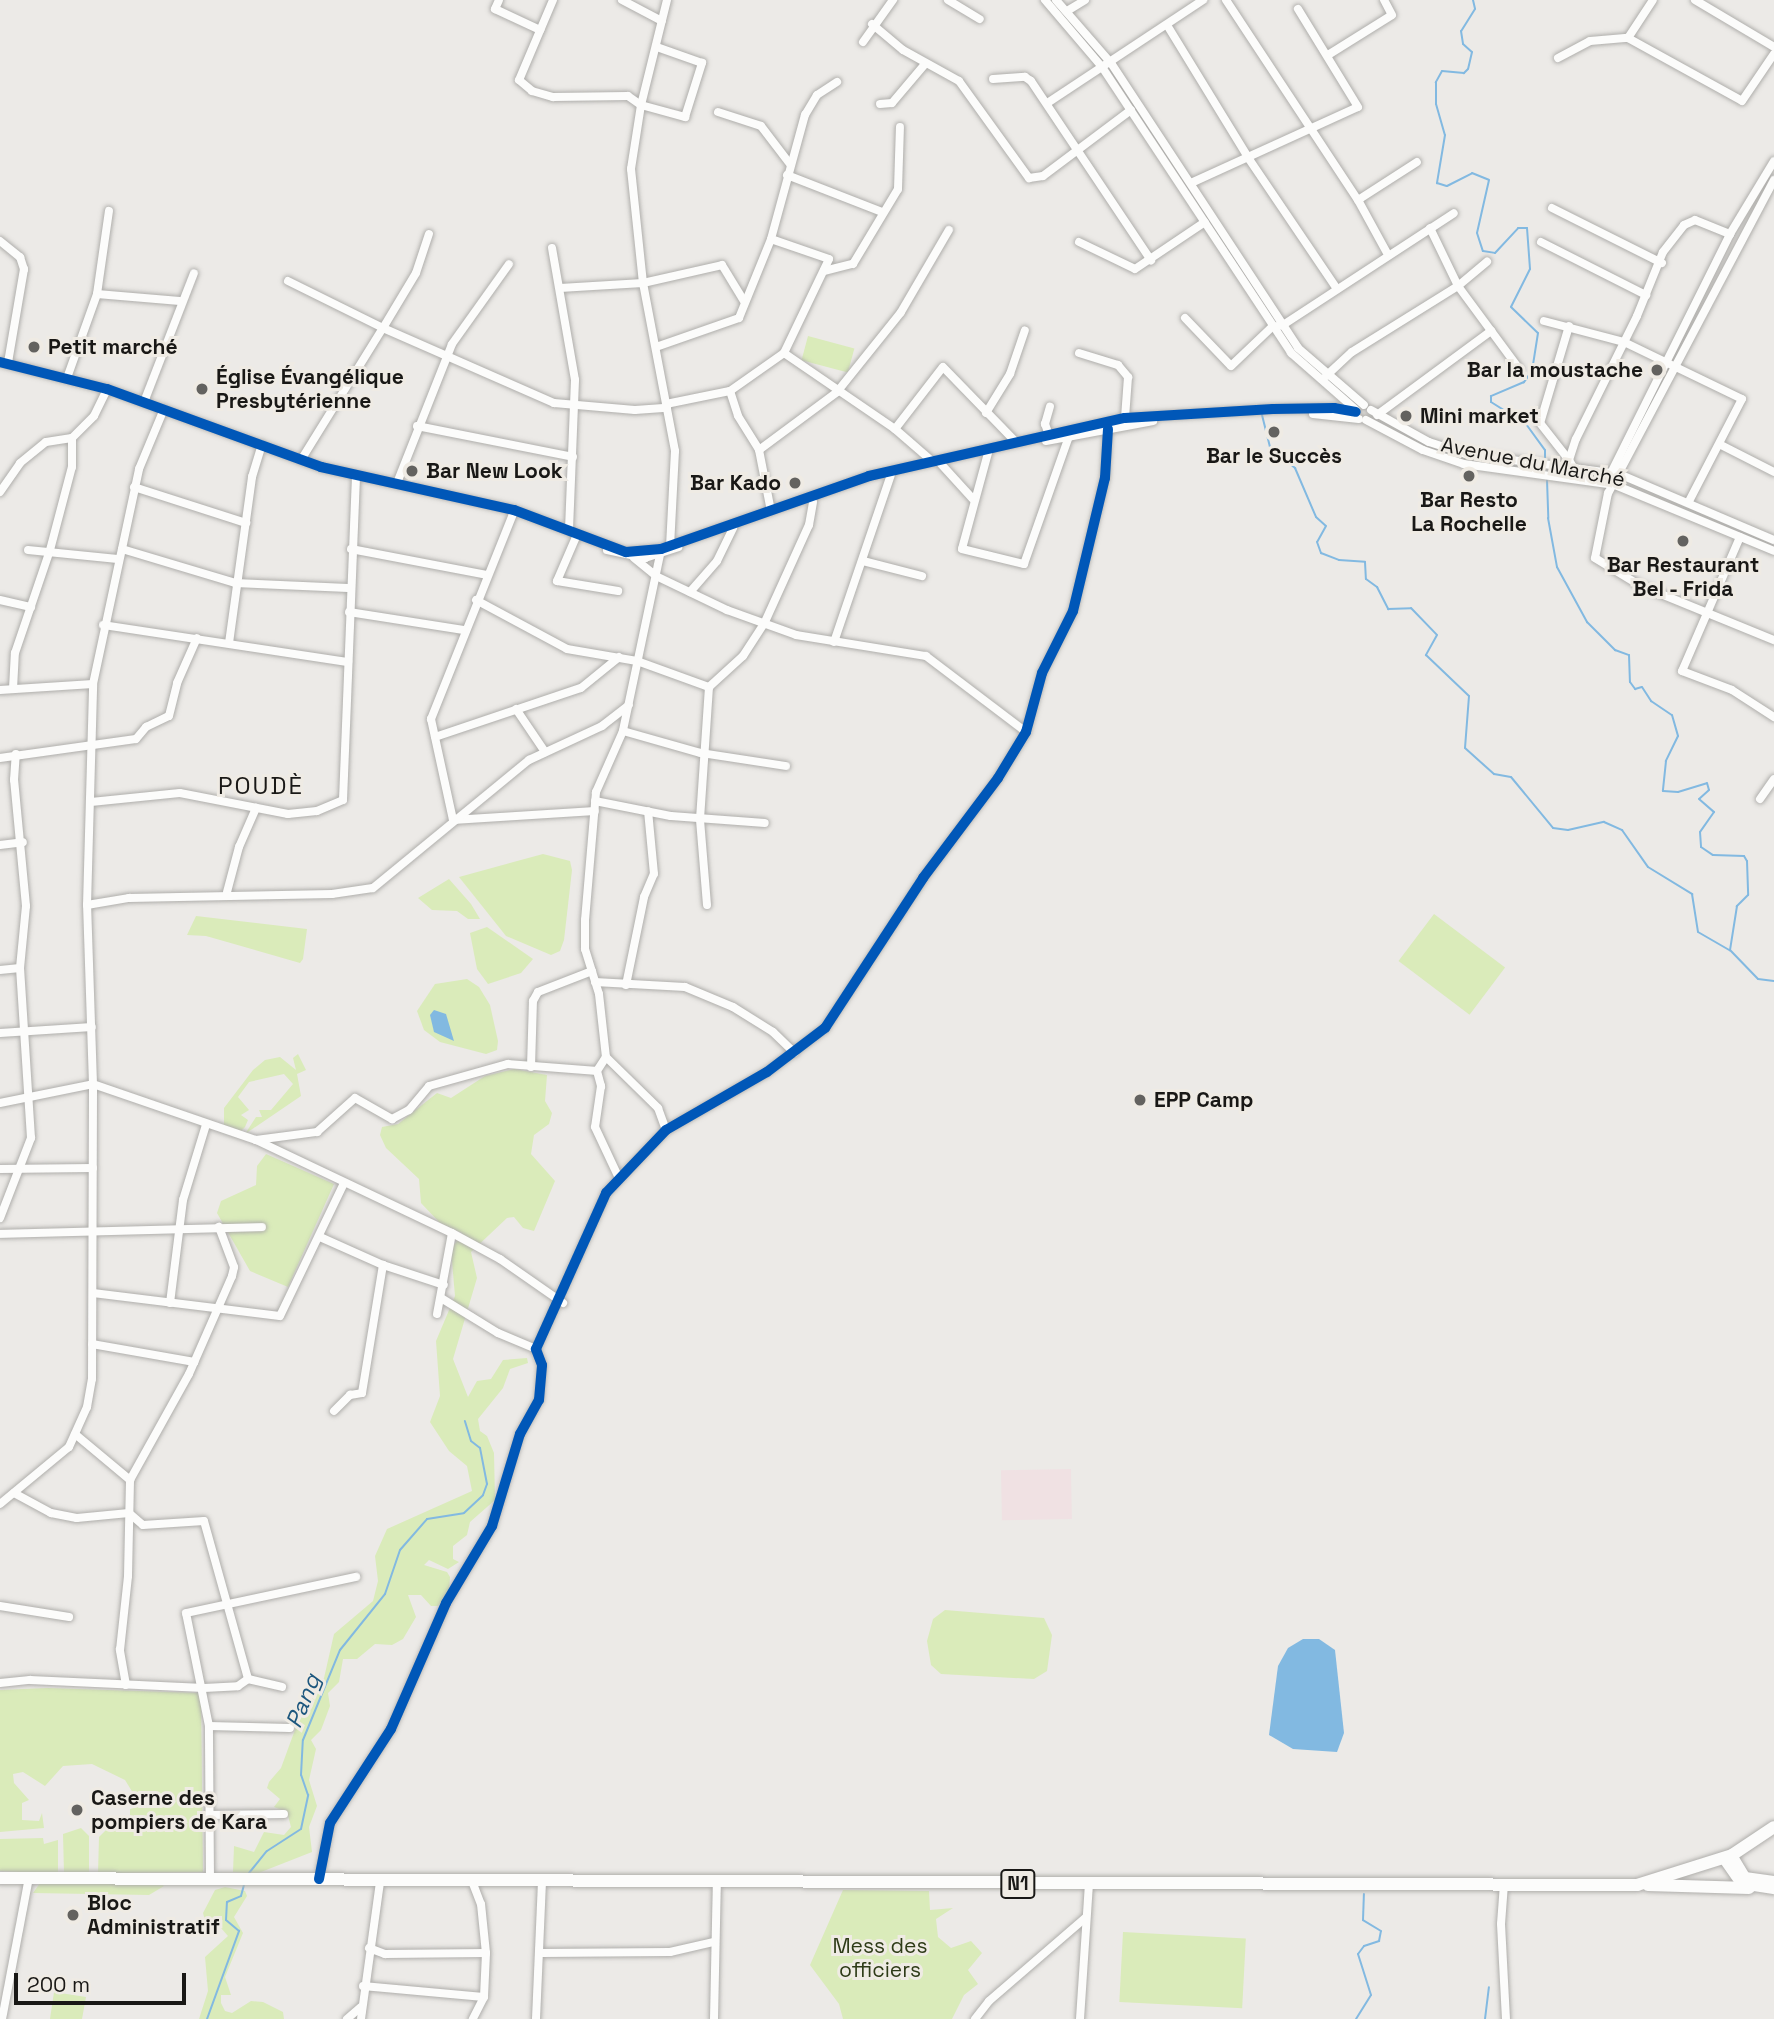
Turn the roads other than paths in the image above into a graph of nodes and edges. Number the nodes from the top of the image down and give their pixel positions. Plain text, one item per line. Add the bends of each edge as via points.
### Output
1 (499, 0) edge
2 (553, 0) edge
3 (622, 0) edge
4 (667, 0) edge
5 (893, 0) edge
6 (948, 0) edge
7 (1045, 0) edge
8 (1056, 0) edge
9 (1085, 0) edge
10 (1203, 0) edge
11 (1226, 0) edge
12 (1384, 0) edge
13 (1653, 0) edge
14 (1695, 0) edge
15 (1298, 9) dead end
16 (1067, 11) junction
17 (981, 19) dead end
18 (662, 21) junction
19 (872, 24) junction
20 (1167, 25) junction
21 (540, 30) junction
22 (1628, 38) junction
23 (863, 42) dead end
24 (656, 47) junction
25 (1774, 47) edge
26 (1774, 54) edge
27 (1328, 55) junction
28 (1558, 58) dead end
29 (1111, 63) junction
30 (925, 64) junction
31 (1102, 67) junction
32 (992, 79) dead end
33 (837, 82) dead end
34 (1049, 102) junction
35 (880, 104) dead end
36 (641, 105) junction
37 (1131, 110) junction
38 (718, 112) dead end
39 (900, 127) dead end
40 (1312, 131) junction
41 (1078, 148) junction
42 (1249, 159) junction
43 (1774, 161) edge
44 (1417, 162) dead end
45 (790, 164) junction
46 (787, 175) junction
47 (1774, 180) edge
48 (1191, 183) junction
49 (1358, 200) junction
50 (1552, 208) dead end
51 (109, 211) dead end
52 (881, 212) junction
53 (1454, 213) dead end
54 (1205, 222) junction
55 (1430, 228) junction
56 (949, 230) dead end
57 (429, 234) dead end
58 (1730, 234) junction
59 (771, 239) junction
60 (0, 241) edge
61 (1079, 242) dead end
62 (1541, 242) dead end
63 (552, 248) dead end
64 (1387, 253) junction
65 (1151, 260) junction
66 (1487, 262) dead end
67 (1662, 263) junction
68 (509, 264) dead end
69 (824, 271) junction
70 (194, 273) dead end
71 (288, 281) dead end
72 (643, 283) junction
73 (1458, 286) junction
74 (560, 288) junction
75 (1338, 289) junction
76 (97, 294) junction
77 (1646, 295) junction
78 (744, 300) junction
79 (180, 302) junction
80 (1185, 318) dead end
81 (1544, 321) dead end
82 (1283, 325) junction
83 (1569, 326) junction
84 (1272, 327) junction
85 (383, 328) junction
86 (1026, 330) dead end
87 (1491, 331) junction
88 (1624, 342) junction
89 (656, 347) junction
90 (784, 353) junction
91 (1079, 354) dead end
92 (447, 356) junction
93 (4, 362) edge
94 (1668, 362) junction
95 (1678, 367) junction
96 (1520, 370) dead end
97 (1326, 376) junction
98 (67, 378) junction
99 (107, 389) junction
100 (730, 391) junction
101 (837, 392) junction
102 (144, 402) junction
103 (667, 406) junction
104 (575, 407) junction
105 (1049, 407) dead end
106 (164, 409) junction
107 (1262, 412) junction
108 (986, 413) junction
109 (1364, 413) junction
110 (1125, 418) junction
111 (418, 426) junction
112 (895, 429) junction
113 (1108, 429) junction
114 (1049, 435) junction
115 (1069, 436) junction
116 (72, 438) junction
117 (1015, 441) junction
118 (262, 445) junction
119 (1721, 445) junction
120 (759, 450) junction
121 (988, 453) junction
122 (573, 457) junction
123 (301, 460) junction
124 (932, 461) junction
125 (941, 464) junction
126 (1568, 464) junction
127 (321, 467) junction
128 (1774, 472) edge
129 (1615, 474) junction
130 (891, 475) junction
131 (356, 479) junction
132 (397, 483) junction
133 (1615, 485) junction
134 (135, 487) junction
135 (0, 492) edge
136 (973, 499) junction
137 (813, 502) junction
138 (1688, 503) junction
139 (771, 512) junction
140 (513, 514) junction
141 (246, 523) junction
142 (733, 528) junction
143 (569, 529) junction
144 (576, 537) junction
145 (1740, 537) junction
146 (1774, 540) edge
147 (670, 545) junction
148 (122, 549) junction
149 (28, 550) dead end
150 (50, 550) junction
151 (351, 550) junction
152 (1774, 551) edge
153 (661, 552) junction
154 (634, 558) junction
155 (118, 559) junction
156 (863, 561) junction
157 (487, 575) junction
158 (656, 576) junction
159 (922, 576) dead end
160 (236, 583) junction
161 (348, 588) junction
162 (618, 591) dead end
163 (690, 592) junction
164 (0, 600) edge
165 (476, 600) junction
166 (31, 607) junction
167 (349, 612) junction
168 (1705, 614) junction
169 (764, 624) junction
170 (103, 625) junction
171 (464, 630) junction
172 (197, 638) junction
173 (1774, 640) edge
174 (834, 642) junction
175 (229, 643) junction
176 (619, 657) junction
177 (637, 661) junction
178 (348, 662) junction
179 (93, 684) junction
180 (709, 687) junction
181 (13, 689) junction
182 (0, 690) edge
183 (629, 705) junction
184 (516, 709) junction
185 (1774, 717) edge
186 (623, 731) junction
187 (1026, 732) junction
188 (435, 737) junction
189 (88, 746) junction
190 (545, 752) junction
191 (701, 753) junction
192 (16, 754) junction
193 (0, 758) edge
194 (786, 766) dead end
195 (1774, 779) edge
196 (1760, 799) dead end
197 (596, 801) junction
198 (91, 802) junction
199 (256, 808) junction
200 (595, 811) junction
201 (648, 811) junction
202 (700, 819) junction
203 (453, 820) junction
204 (765, 823) dead end
205 (23, 842) junction
206 (0, 845) edge
207 (227, 892) junction
208 (87, 905) junction
209 (707, 905) dead end
210 (20, 968) junction
211 (0, 970) edge
212 (592, 971) junction
213 (595, 982) junction
214 (626, 985) junction
215 (92, 1027) junction
216 (26, 1031) junction
217 (0, 1033) edge
218 (795, 1053) junction
219 (606, 1057) junction
220 (531, 1067) junction
221 (597, 1071) junction
222 (93, 1084) junction
223 (29, 1098) junction
224 (0, 1103) edge
225 (206, 1125) junction
226 (666, 1130) junction
227 (256, 1140) junction
228 (93, 1168) junction
229 (0, 1169) edge
230 (18, 1169) junction
231 (618, 1176) junction
232 (344, 1183) junction
233 (0, 1218) edge
234 (219, 1227) junction
235 (262, 1227) dead end
236 (93, 1230) junction
237 (179, 1230) junction
238 (452, 1233) junction
239 (0, 1234) edge
240 (320, 1237) junction
241 (383, 1265) junction
242 (444, 1284) junction
243 (93, 1293) junction
244 (441, 1298) junction
245 (561, 1302) junction
246 (170, 1303) junction
247 (219, 1310) junction
248 (437, 1314) dead end
249 (92, 1344) junction
250 (536, 1349) junction
251 (194, 1362) junction
252 (334, 1412) dead end
253 (75, 1434) junction
254 (130, 1480) junction
255 (14, 1493) junction
256 (0, 1504) edge
257 (129, 1513) junction
258 (356, 1577) dead end
259 (225, 1602) junction
260 (0, 1606) edge
261 (69, 1617) dead end
262 (248, 1679) junction
263 (0, 1683) edge
264 (126, 1685) junction
265 (282, 1687) dead end
266 (204, 1688) junction
267 (209, 1726) junction
268 (290, 1728) dead end
269 (284, 1814) dead end
270 (208, 1815) junction
271 (1774, 1827) edge
272 (1727, 1857) junction
273 (0, 1878) edge
274 (29, 1878) junction
275 (210, 1880) junction
276 (318, 1880) junction
277 (472, 1881) junction
278 (542, 1881) junction
279 (717, 1881) junction
280 (1774, 1881) edge
281 (380, 1882) junction
282 (1504, 1884) junction
283 (1089, 1885) junction
284 (1637, 1885) junction
285 (1749, 1888) junction
286 (1774, 1889) edge
287 (1085, 1918) junction
288 (713, 1942) junction
289 (369, 1948) junction
290 (541, 1952) junction
291 (486, 1953) junction
292 (363, 1986) junction
293 (484, 1997) junction
294 (360, 2007) junction
295 (2, 2019) edge
296 (348, 2019) edge
297 (361, 2019) edge
298 (473, 2019) edge
299 (536, 2019) edge
300 (714, 2019) edge
301 (975, 2019) edge
302 (1080, 2019) edge
303 (1506, 2019) edge

1 - 21 street via 495,9
2 - 21 street
3 - 18 street
4 - 18 street
5 - 19 street
6 - 17 street
7 - 31 street
8 - 16 street
9 - 16 street
10 - 20 street
11 - 40 street
12 - 27 street via 1392,15
13 - 22 street
14 - 25 street
15 - 27 street
16 - 29 street
18 - 24 street
19 - 23 street
19 - 30 street
20 - 29 street
20 - 42 street
21 - 36 street via 519,80 532,91 553,97 628,96
22 - 26 street via 1742,101
22 - 28 street via 1590,41
24 - 36 street
24 - 36 street via 702,63 685,117
27 - 40 street via 1358,107
29 - 31 street
29 - 48 street
30 - 35 street via 892,103
30 - 41 street via 959,81 1029,178 1036,180
31 - 34 street
31 - 37 street
32 - 34 street via 1025,77
33 - 45 street via 817,95 805,115
34 - 41 street
36 - 72 street via 631,169
37 - 41 street
37 - 54 street
38 - 45 street via 761,126
39 - 52 street via 901,178
40 - 42 street
40 - 49 street
41 - 65 street
42 - 48 street
42 - 75 street
43 - 58 street
44 - 49 street
45 - 46 street
46 - 52 street
46 - 59 street
47 - 95 street
48 - 82 street
49 - 64 street
50 - 67 street
51 - 76 street
52 - 69 street via 853,264
53 - 55 street
54 - 65 street
54 - 84 street
55 - 64 street
55 - 73 street
56 - 101 street via 901,312
57 - 85 street via 416,273
58 - 67 street via 1695,220 1676,235 1663,252
58 - 94 street
59 - 69 street via 829,259
59 - 78 street
60 - 93 street via 20,257 24,269
61 - 65 street via 1128,268 1140,268
62 - 77 street
63 - 74 street
64 - 75 street
66 - 73 street
67 - 77 street
68 - 92 street
69 - 90 street
70 - 79 street
71 - 85 street
72 - 74 street
72 - 78 street via 722,265
72 - 89 street
73 - 87 street
73 - 97 street via 1352,352
74 - 104 street
75 - 82 street
76 - 79 street
76 - 98 street via 78,358
77 - 88 street
78 - 89 street via 739,318
79 - 102 street
80 - 84 street via 1231,366
81 - 83 street
82 - 84 street
82 - 97 street
83 - 88 street
83 - 126 street via 1540,423
84 - 109 street via 1291,353
85 - 92 street
85 - 123 street
86 - 108 street via 1010,374
87 - 96 street
87 - 109 street
88 - 94 street
88 - 126 street
89 - 103 street
90 - 100 street
90 - 101 street
91 - 110 street via 1118,365 1128,377
92 - 104 street via 554,403
92 - 111 street
93 - 98 street
94 - 95 street
94 - 129 street
95 - 119 street via 1742,399
95 - 129 street
97 - 109 street
98 - 99 street
99 - 102 street
99 - 116 street via 94,416
100 - 103 street
100 - 120 street via 738,416
101 - 112 street
101 - 120 street
102 - 106 street
103 - 104 street
103 - 147 street via 675,451
104 - 122 street
105 - 114 street via 1045,424
106 - 118 street
106 - 134 street
107 - 109 street via 1335,408
107 - 110 street
107 - 113 street
108 - 112 street via 943,367
108 - 117 street
109 - 126 street, Avenue du Marché via 1466,454
109 - 133 street, Avenue du Marché via 1423,450 1464,464
110 - 114 street
111 - 122 street
111 - 132 street
112 - 124 street
113 - 115 street
113 - 187 street via 1103,488 1073,611 1042,673
114 - 117 street
115 - 121 street
115 - 136 street via 1024,564 962,549
116 - 135 street via 46,442 20,463
116 - 150 street via 72,467
117 - 124 street
118 - 123 street
118 - 141 street
119 - 128 street
119 - 138 street
120 - 139 street
121 - 125 street
121 - 136 street
122 - 143 street
123 - 127 street
124 - 139 street via 869,476
125 - 130 street
125 - 136 street
126 - 129 street, Avenue du Marché
127 - 131 street
127 - 132 street
129 - 133 street
129 - 138 street, Avenue du Marché
130 - 137 street
130 - 156 street
131 - 140 street
131 - 151 street
132 - 143 street via 514,510
133 - 145 street, Avenue du Marché
133 - 168 street via 1608,493 1595,558 1639,586
134 - 141 street
134 - 148 street
137 - 142 street
137 - 169 street via 809,525
138 - 146 street, Avenue du Marché
139 - 147 street
140 - 144 street
140 - 157 street
141 - 160 street
142 - 153 street
142 - 163 street via 717,561
143 - 153 street via 626,552
144 - 154 street
144 - 162 street via 557,581
145 - 152 street, Avenue du Marché
145 - 168 street
147 - 153 street
148 - 155 street
148 - 160 street
149 - 150 street
150 - 155 street
150 - 166 street
151 - 157 street
151 - 161 street
153 - 154 street
153 - 158 street
154 - 158 street
155 - 170 street
156 - 159 street
156 - 174 street
157 - 165 street
158 - 163 street
158 - 177 street
160 - 161 street
160 - 175 street
161 - 167 street
163 - 169 street
164 - 166 street
165 - 171 street
165 - 176 street via 567,649
166 - 181 street via 15,653
167 - 171 street
167 - 178 street
168 - 173 street
168 - 185 street via 1682,671 1732,690
169 - 174 street
169 - 180 street via 743,656
170 - 172 street
170 - 179 street
171 - 188 street via 433,712
172 - 175 street
172 - 189 street via 177,683 169,716 146,727 136,739
174 - 187 street via 926,656
175 - 178 street
176 - 177 street
176 - 184 street via 581,688
177 - 180 street
177 - 183 street
178 - 199 street via 349,734 343,800 317,811 288,814
179 - 181 street
179 - 189 street
180 - 191 street
181 - 182 street
183 - 186 street
183 - 190 street via 602,726
184 - 188 street
184 - 190 street
186 - 191 street
186 - 197 street
187 - 218 street via 825,1028
188 - 203 street
189 - 192 street
189 - 198 street
190 - 203 street
191 - 194 street
191 - 202 street
192 - 193 street
192 - 205 street via 14,780
195 - 196 street
197 - 200 street
197 - 201 street
198 - 199 street via 180,793
198 - 208 street
199 - 207 street
200 - 203 street
200 - 212 street via 584,920 585,949
201 - 202 street
201 - 214 street via 654,874 644,897
202 - 204 street
202 - 209 street
203 - 207 street via 373,888 332,894
205 - 206 street
205 - 210 street via 26,906
207 - 208 street
208 - 215 street
210 - 211 street
210 - 216 street
212 - 213 street
212 - 220 street via 538,992 533,1001
213 - 214 street
213 - 219 street
214 - 218 street via 685,987 733,1007 773,1032
215 - 216 street
215 - 222 street
216 - 217 street
216 - 223 street
218 - 226 street
219 - 221 street
219 - 226 street via 658,1108
220 - 221 street
220 - 227 street via 508,1064 429,1086 409,1110 392,1119 355,1098 317,1132
221 - 231 street via 601,1086 595,1127
222 - 223 street
222 - 225 street
222 - 228 street
223 - 224 street
223 - 230 street via 31,1138
225 - 227 street
225 - 237 street via 190,1166
226 - 231 street
227 - 232 street
228 - 230 street
228 - 236 street
229 - 230 street
230 - 233 street
231 - 245 street via 606,1193
232 - 238 street
232 - 240 street
234 - 235 street
234 - 237 street
234 - 247 street via 234,1267
236 - 237 street
236 - 239 street
236 - 243 street
237 - 246 street
238 - 242 street
238 - 245 street via 500,1259
240 - 241 street
240 - 247 street via 280,1316
241 - 242 street
241 - 252 street via 362,1393 350,1395
242 - 244 street
243 - 246 street
243 - 249 street
244 - 248 street
244 - 250 street via 498,1333
245 - 250 street
246 - 247 street
247 - 251 street
249 - 251 street
249 - 253 street via 87,1407
250 - 276 street via 542,1365 539,1400 520,1434 492,1526 446,1603 391,1729 331,1823
251 - 254 street
253 - 254 street
253 - 255 street via 69,1447
254 - 257 street
255 - 256 street
255 - 257 street via 59,1516
257 - 259 street via 143,1525 204,1521
257 - 264 street via 120,1650
258 - 259 street
259 - 262 street
259 - 266 street via 186,1613
260 - 261 street
262 - 265 street
262 - 266 street via 238,1686
263 - 264 street
264 - 266 street
266 - 267 street
267 - 268 street
267 - 270 street
269 - 270 street
270 - 275 street
271 - 272 highway, N1
272 - 280 main road via 1745,1877
272 - 284 highway, N1
272 - 285 main road via 1733,1877
273 - 274 highway, N1
274 - 275 highway, N1
274 - 295 street
275 - 276 highway, N1
276 - 281 highway, N1
277 - 278 highway, N1
277 - 281 highway, N1
277 - 291 street via 481,1904
278 - 279 highway, N1
278 - 290 street
279 - 283 highway, N1
279 - 288 street
281 - 289 street
282 - 283 highway, N1
282 - 284 highway, N1
282 - 303 street via 1501,1924
283 - 287 street
284 - 285 highway
285 - 286 main road
287 - 301 street via 989,2001
287 - 302 street
288 - 290 street via 670,1952
288 - 300 street
289 - 291 street via 385,1954
289 - 292 street
290 - 299 street
291 - 293 street
292 - 293 street
292 - 294 street
293 - 298 street
294 - 296 street
294 - 297 street

